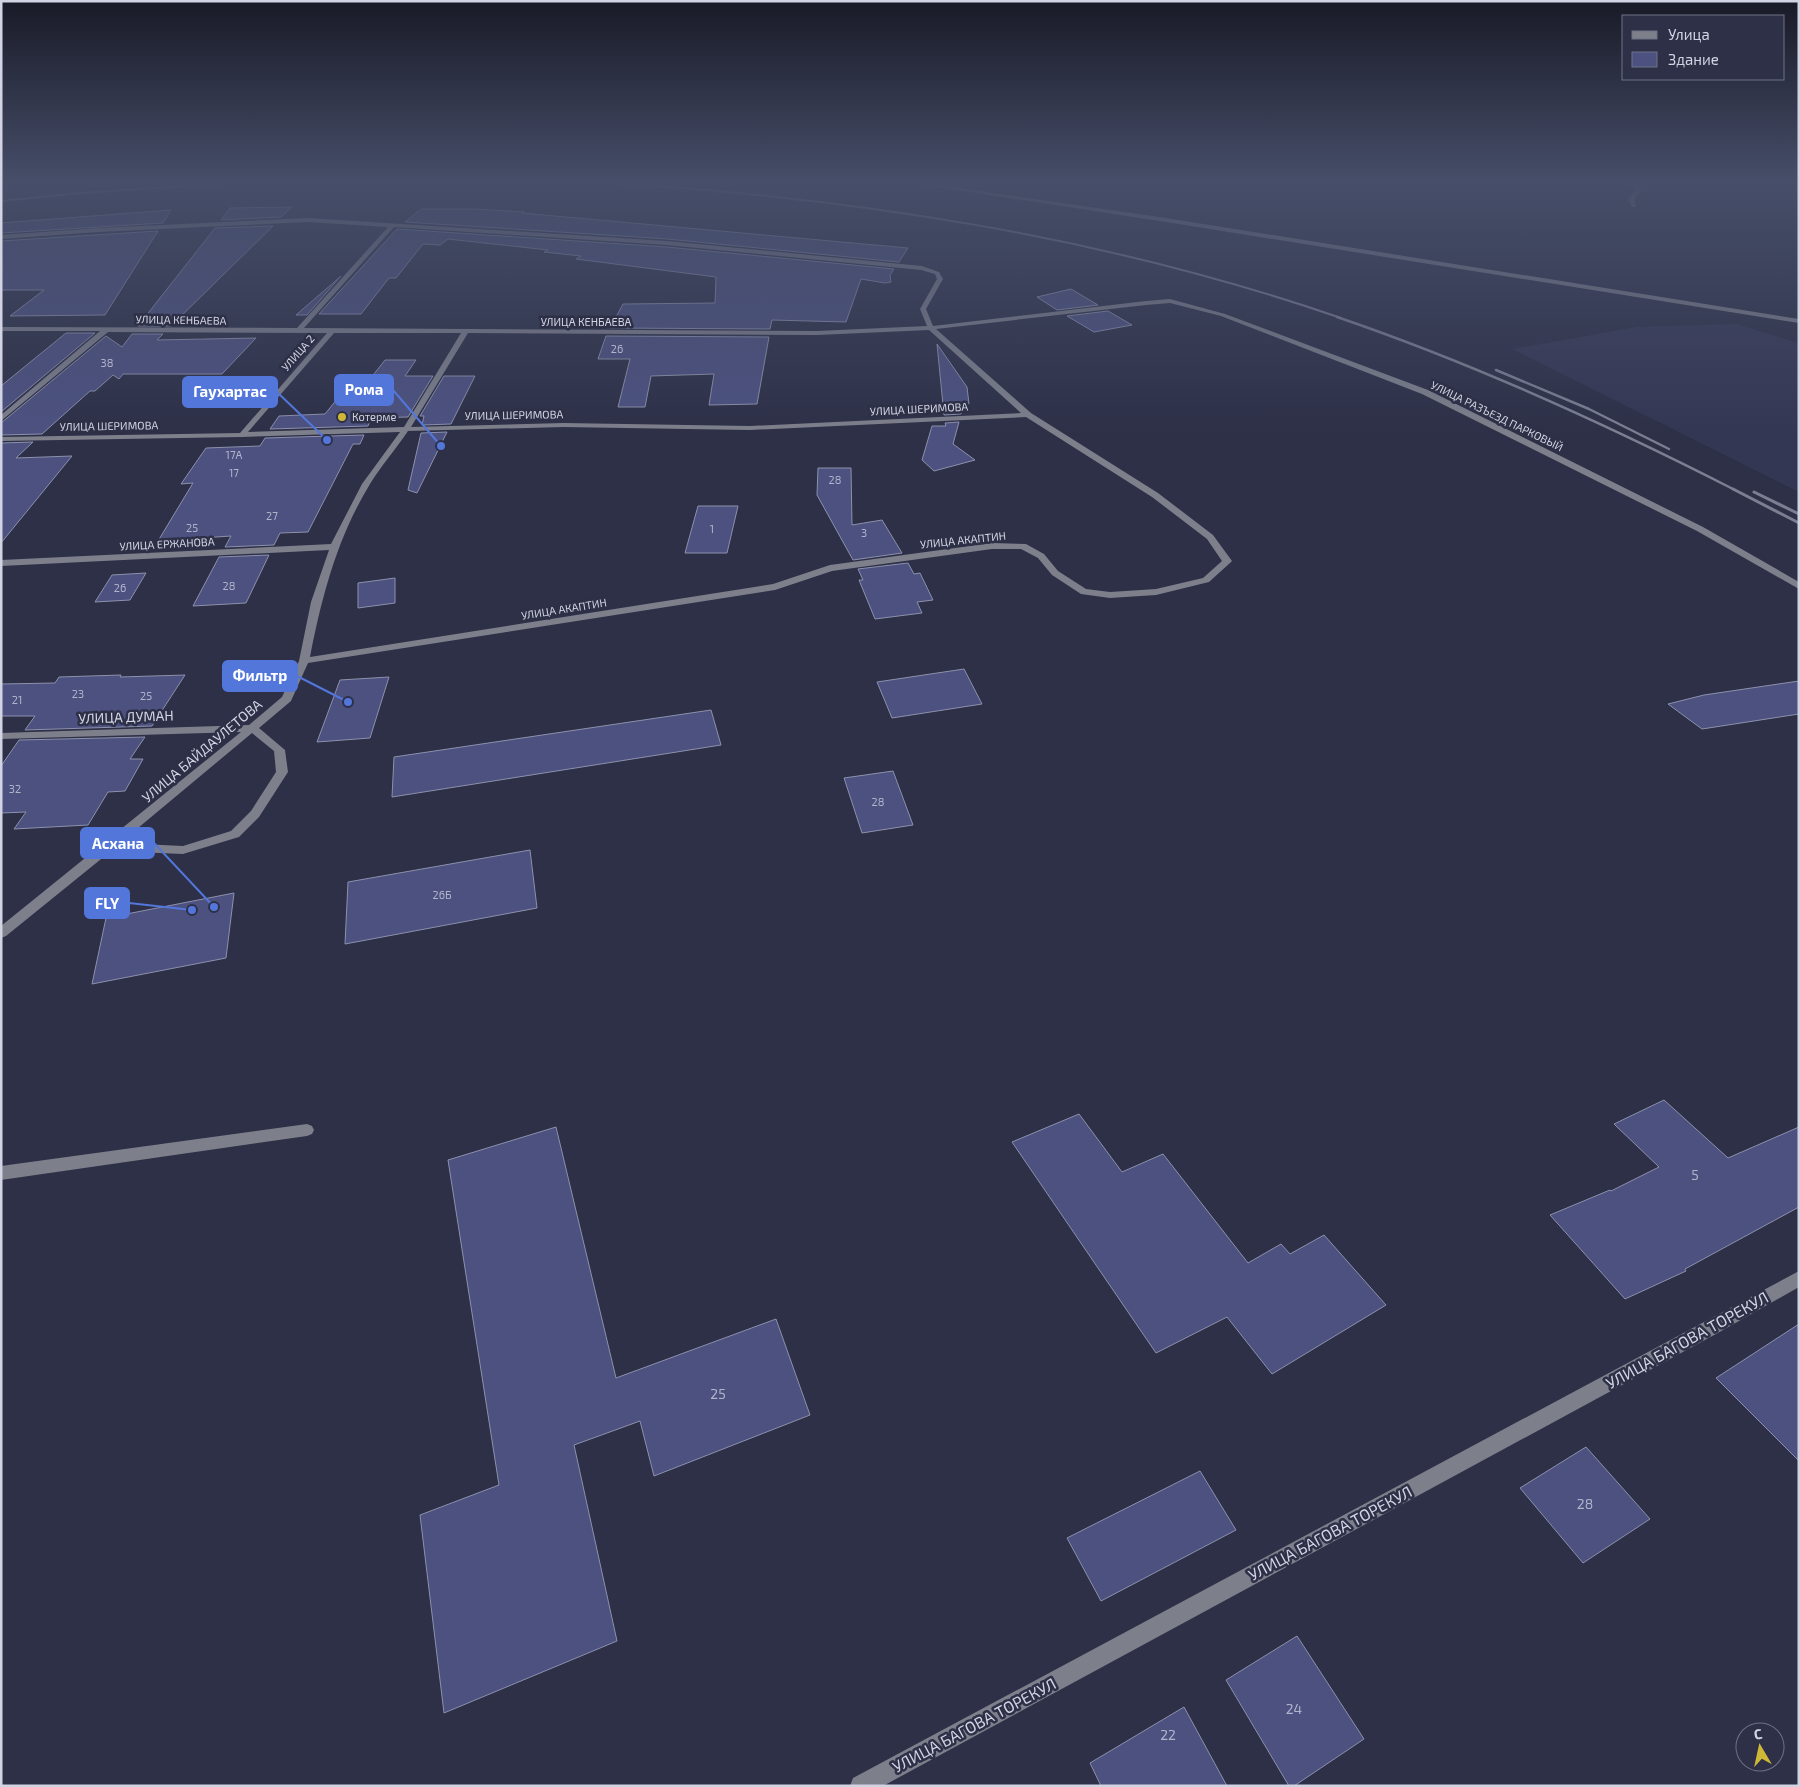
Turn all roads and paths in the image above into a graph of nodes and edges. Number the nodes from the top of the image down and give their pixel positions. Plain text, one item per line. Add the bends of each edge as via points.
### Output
1 (356, 265) edge
2 (897, 265) edge
3 (1453, 265) edge
4 (1170, 302) joint
5 (1799, 321) edge
6 (931, 328) junction
7 (1, 329) edge
8 (107, 329) junction
9 (298, 331) junction
10 (332, 331) junction
11 (465, 332) junction
12 (1028, 414) junction
13 (1, 419) edge
14 (406, 428) junction
15 (242, 435) junction
16 (1, 439) edge
17 (334, 547) junction
18 (1, 562) edge
19 (1799, 586) edge
20 (304, 661) junction
21 (252, 728) junction
22 (1, 736) edge
23 (108, 847) junction
24 (1, 933) edge
25 (307, 1130) dead end
26 (1, 1173) edge
27 (1799, 1278) edge
28 (861, 1786) edge

1 - 9 street, УЛИЦА 2
2 - 6 street via 938,272 940,279 923,309
3 - 5 street
4 - 6 street, УЛИЦА КЕНБАЕВА
4 - 19 street, УЛИЦА РАЗЪЕЗД ПАРКОВЫЙ via 1223,315 1425,392 1700,529
6 - 11 street, УЛИЦА КЕНБАЕВА via 817,333
6 - 12 street, УЛИЦА АКАПТИН
7 - 8 street, УЛИЦА КЕНБАЕВА
8 - 9 street, УЛИЦА КЕНБАЕВА
8 - 13 street
9 - 10 street, УЛИЦА КЕНБАЕВА
10 - 11 street, УЛИЦА КЕНБАЕВА
10 - 15 street, УЛИЦА 2
11 - 14 street, УЛИЦА БАЙДАУЛЕТОВА
12 - 14 street, УЛИЦА ШЕРИМОВА via 750,428 563,425
12 - 20 street, УЛИЦА АКАПТИН via 1155,495 1210,537 1227,561 1206,580 1156,592 1110,595 1084,592 1055,573 1041,556 1023,546 992,546 830,568 775,587
14 - 15 street, УЛИЦА ШЕРИМОВА
14 - 17 street, УЛИЦА БАЙДАУЛЕТОВА via 366,484
15 - 16 street, УЛИЦА ШЕРИМОВА
17 - 18 street, УЛИЦА ЕРЖАНОВА
17 - 20 street, УЛИЦА БАЙДАУЛЕТОВА via 316,602
20 - 21 street, УЛИЦА БАЙДАУЛЕТОВА via 287,699
21 - 22 street, УЛИЦА ДУМАН
21 - 23 street, УЛИЦА БАЙДАУЛЕТОВА
21 - 23 street via 279,750 282,772 255,814 235,834 183,850
23 - 24 street, УЛИЦА БАЙДАУЛЕТОВА
25 - 26 street
27 - 28 street, УЛИЦА БАГОВА ТОРЕКУЛ

